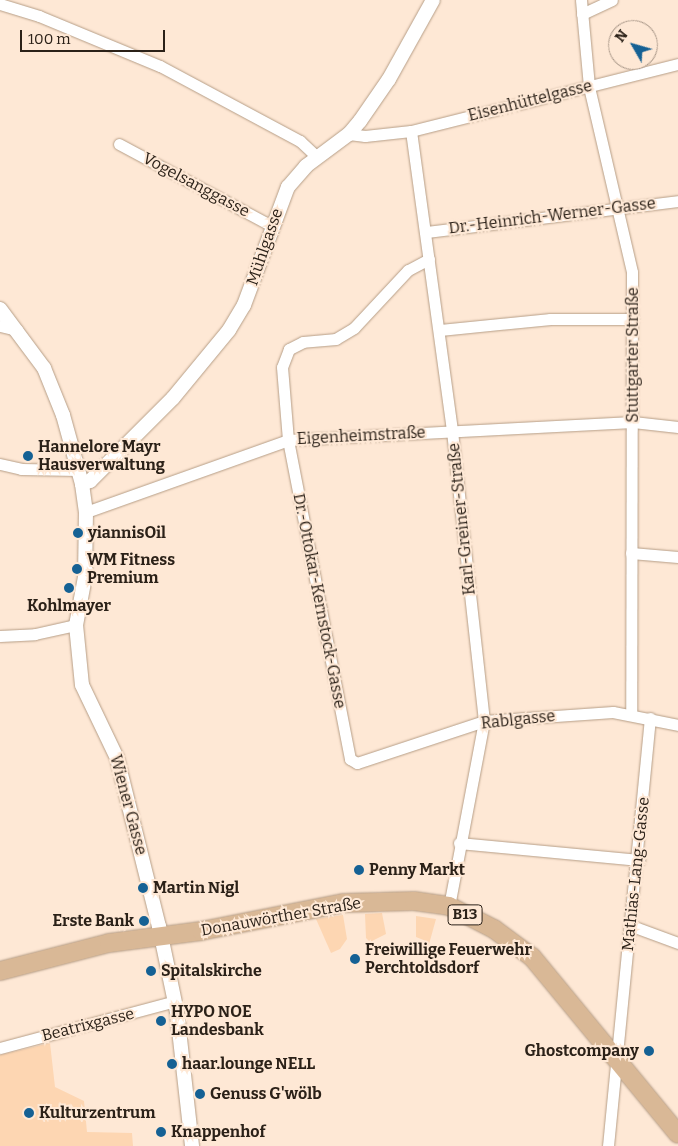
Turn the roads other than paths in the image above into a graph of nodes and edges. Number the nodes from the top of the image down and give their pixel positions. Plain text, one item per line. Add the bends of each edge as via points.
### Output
1 (433, 0) edge
2 (581, 0) edge
3 (612, 0) edge
4 (0, 4) edge
5 (582, 14) junction
6 (678, 64) edge
7 (589, 87) junction
8 (360, 121) junction
9 (411, 131) junction
10 (382, 133) junction
11 (349, 134) junction
12 (119, 144) dead end
13 (317, 157) junction
14 (678, 201) edge
15 (618, 208) junction
16 (272, 226) junction
17 (426, 232) junction
18 (429, 259) junction
19 (0, 308) edge
20 (633, 319) junction
21 (0, 326) edge
22 (18, 330) junction
23 (440, 330) junction
24 (633, 422) junction
25 (678, 427) edge
26 (452, 431) junction
27 (288, 440) junction
28 (0, 464) edge
29 (80, 477) junction
30 (86, 512) junction
31 (632, 553) junction
32 (678, 557) edge
33 (76, 625) junction
34 (0, 636) edge
35 (631, 715) junction
36 (650, 718) junction
37 (484, 722) junction
38 (678, 725) edge
39 (351, 761) joint
40 (460, 843) junction
41 (639, 860) junction
42 (449, 906) junction
43 (632, 926) junction
44 (162, 936) junction
45 (678, 943) edge
46 (0, 971) edge
47 (175, 1000) junction
48 (619, 1029) junction
49 (599, 1039) junction
50 (0, 1048) edge
51 (617, 1061) junction
52 (678, 1134) edge
53 (192, 1146) edge
54 (608, 1146) edge

1 - 8 street, Mühlgasse via 389,79
2 - 5 street, Stuttgarter Straße
3 - 5 street
4 - 13 street via 39,16 160,66 300,141
5 - 7 street, Stuttgarter Straße
6 - 7 street, Eisenhüttelgasse
7 - 9 street, Eisenhüttelgasse
7 - 15 street, Stuttgarter Straße
8 - 10 street
8 - 11 street, Mühlgasse
9 - 10 street, Eisenhüttelgasse
9 - 17 street, Karl-Greiner-Straße
10 - 11 street, Eisenhüttelgasse
11 - 13 street, Mühlgasse
12 - 16 street, Vogelsanggasse
13 - 16 street, Mühlgasse via 299,172 288,187
14 - 15 street, Dr.-Heinrich-Werner-Gasse
15 - 17 street, Dr.-Heinrich-Werner-Gasse
15 - 20 street, Stuttgarter Straße via 632,272
16 - 29 street, Mühlgasse via 244,305 229,330 173,398 90,481
17 - 18 street, Karl-Greiner-Straße
18 - 23 street, Karl-Greiner-Straße
18 - 27 street, Dr.-Ottokar-Kernstock-Gasse via 408,270 354,328 336,339 303,342 289,349 282,367
19 - 22 street, Wiener Gasse
20 - 23 street via 550,319
20 - 24 street, Stuttgarter Straße
21 - 22 street
22 - 29 street, Wiener Gasse via 44,368 63,414
23 - 26 street, Karl-Greiner-Straße
24 - 25 street, Eigenheimstraße
24 - 26 street, Eigenheimstraße
24 - 31 street, Stuttgarter Straße
26 - 27 street, Eigenheimstraße
26 - 37 street, Karl-Greiner-Straße
27 - 30 street, Eigenheimstraße
27 - 39 street, Dr.-Ottokar-Kernstock-Gasse
28 - 29 street
29 - 30 street, Wiener Gasse
30 - 33 street, Wiener Gasse via 84,578
31 - 32 street
31 - 35 street, Stuttgarter Straße
33 - 34 street via 35,634
33 - 44 street, Wiener Gasse via 82,685 117,758
35 - 36 street, Rablgasse
35 - 37 street, Rablgasse via 613,712
36 - 38 street, Rablgasse
36 - 41 street, Mathias-Lang-Gasse
37 - 39 street, Rablgasse via 357,763
37 - 40 street, Karl-Greiner-Straße
40 - 41 street
40 - 42 street, Karl-Greiner-Straße
41 - 43 street, Mathias-Lang-Gasse
42 - 44 main road, Donauwörther Straße / B13 via 414,901 344,902
42 - 49 main road, Donauwörther Straße / B13 via 494,929 532,957
43 - 45 street
43 - 48 street, Mathias-Lang-Gasse
44 - 46 main road, Donauwörther Straße / B13 via 110,943
44 - 47 street, Wiener Gasse
47 - 50 street, Beatrixgasse
47 - 53 street, Wiener Gasse
48 - 49 street
48 - 51 street, Mathias-Lang-Gasse
49 - 51 main road, Donauwörther Straße / B13
51 - 52 main road, Donauwörther Straße / B13
51 - 54 street, Mathias-Lang-Gasse

